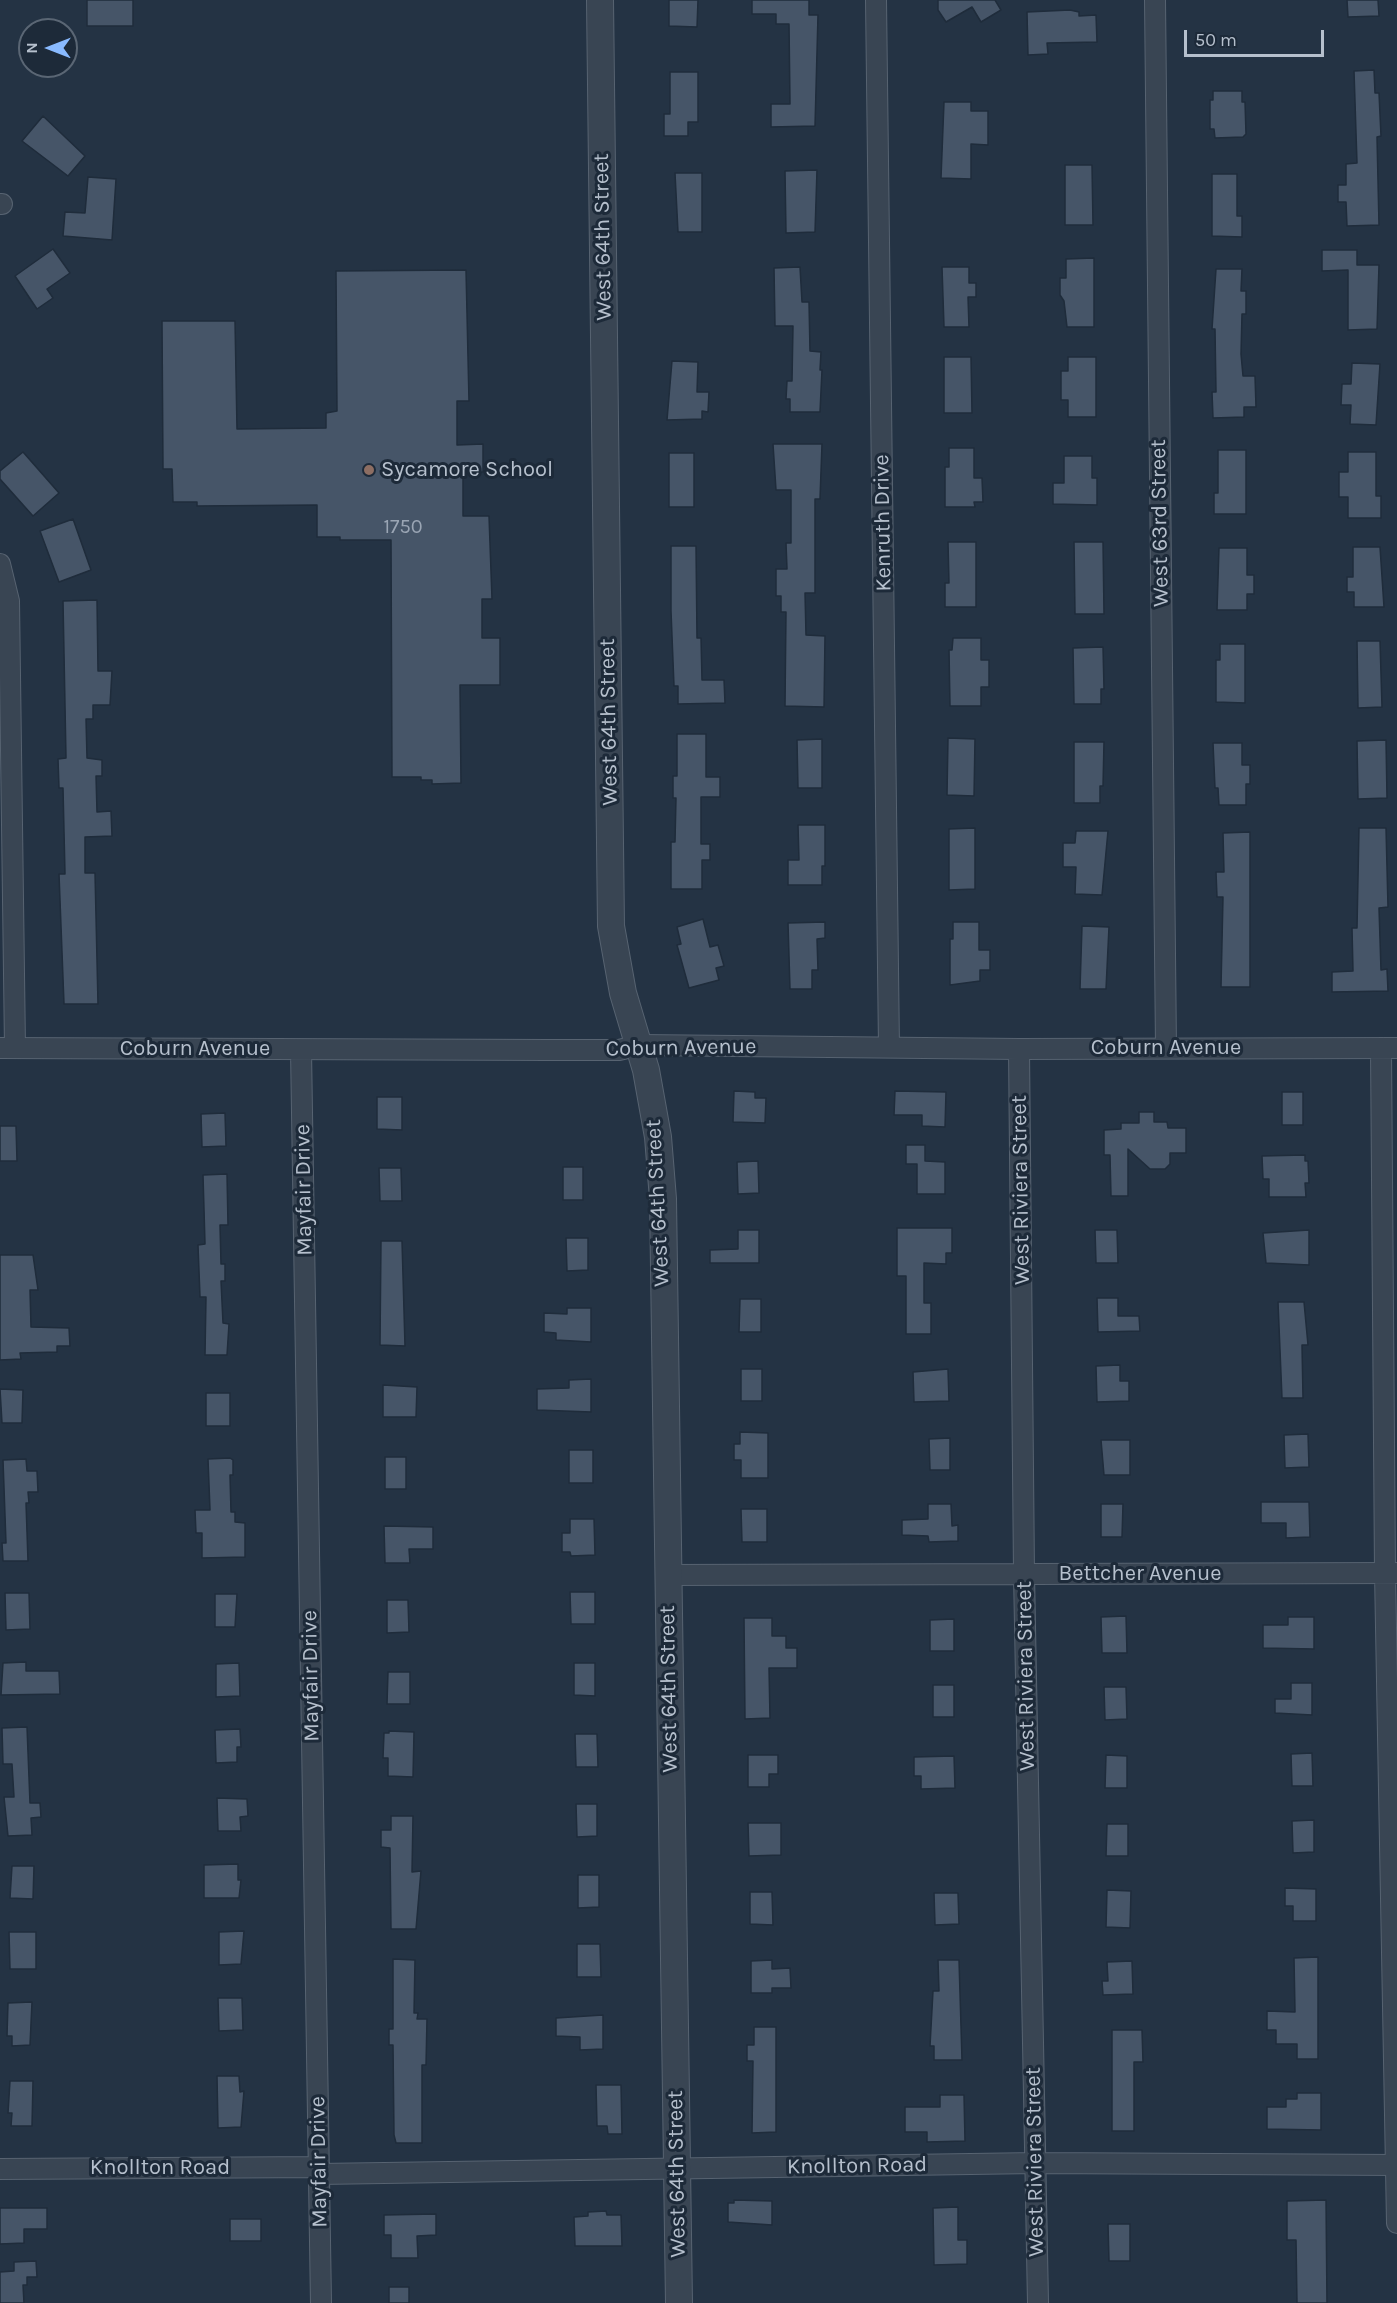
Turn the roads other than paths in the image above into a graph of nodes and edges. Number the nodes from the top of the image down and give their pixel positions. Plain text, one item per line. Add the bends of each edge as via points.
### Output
1 (600, 0) edge
2 (876, 0) edge
3 (1155, 0) edge
4 (0, 564) edge
5 (5, 754) edge
6 (640, 1045) junction
7 (889, 1047) junction
8 (1166, 1047) junction
9 (7, 1048) edge
10 (1389, 1048) edge
11 (1020, 1049) junction
12 (302, 1050) junction
13 (1391, 1573) edge
14 (1024, 1574) junction
15 (667, 1575) junction
16 (1036, 2163) junction
17 (1396, 2165) edge
18 (0, 2169) edge
19 (677, 2169) junction
20 (319, 2170) junction
21 (1397, 2223) edge
22 (321, 2303) edge
23 (679, 2303) edge
24 (1038, 2303) edge

1 - 6 street, West 64th Street via 611,926 623,993
2 - 7 street, Kenruth Drive
3 - 8 street, West 63rd Street
4 - 5 street via 9,602
5 - 9 street
6 - 7 street, Coburn Avenue
6 - 12 street, Coburn Avenue via 619,1050
6 - 15 street, West 64th Street via 658,1137 663,1199
7 - 11 street, Coburn Avenue
8 - 10 street, Coburn Avenue
8 - 11 street, Coburn Avenue
9 - 12 street, Coburn Avenue
10 - 13 street
11 - 14 street, West Riviera Street
12 - 20 street, Mayfair Drive
13 - 14 street, Bettcher Avenue
13 - 17 street
14 - 15 street, Bettcher Avenue
14 - 16 street, West Riviera Street
15 - 19 street, West 64th Street
16 - 17 street, Knollton Road
16 - 19 street, Knollton Road
16 - 24 street, West Riviera Street
17 - 21 street
18 - 20 street, Knollton Road
19 - 20 street, Knollton Road
19 - 23 street, West 64th Street
20 - 22 street, Mayfair Drive

